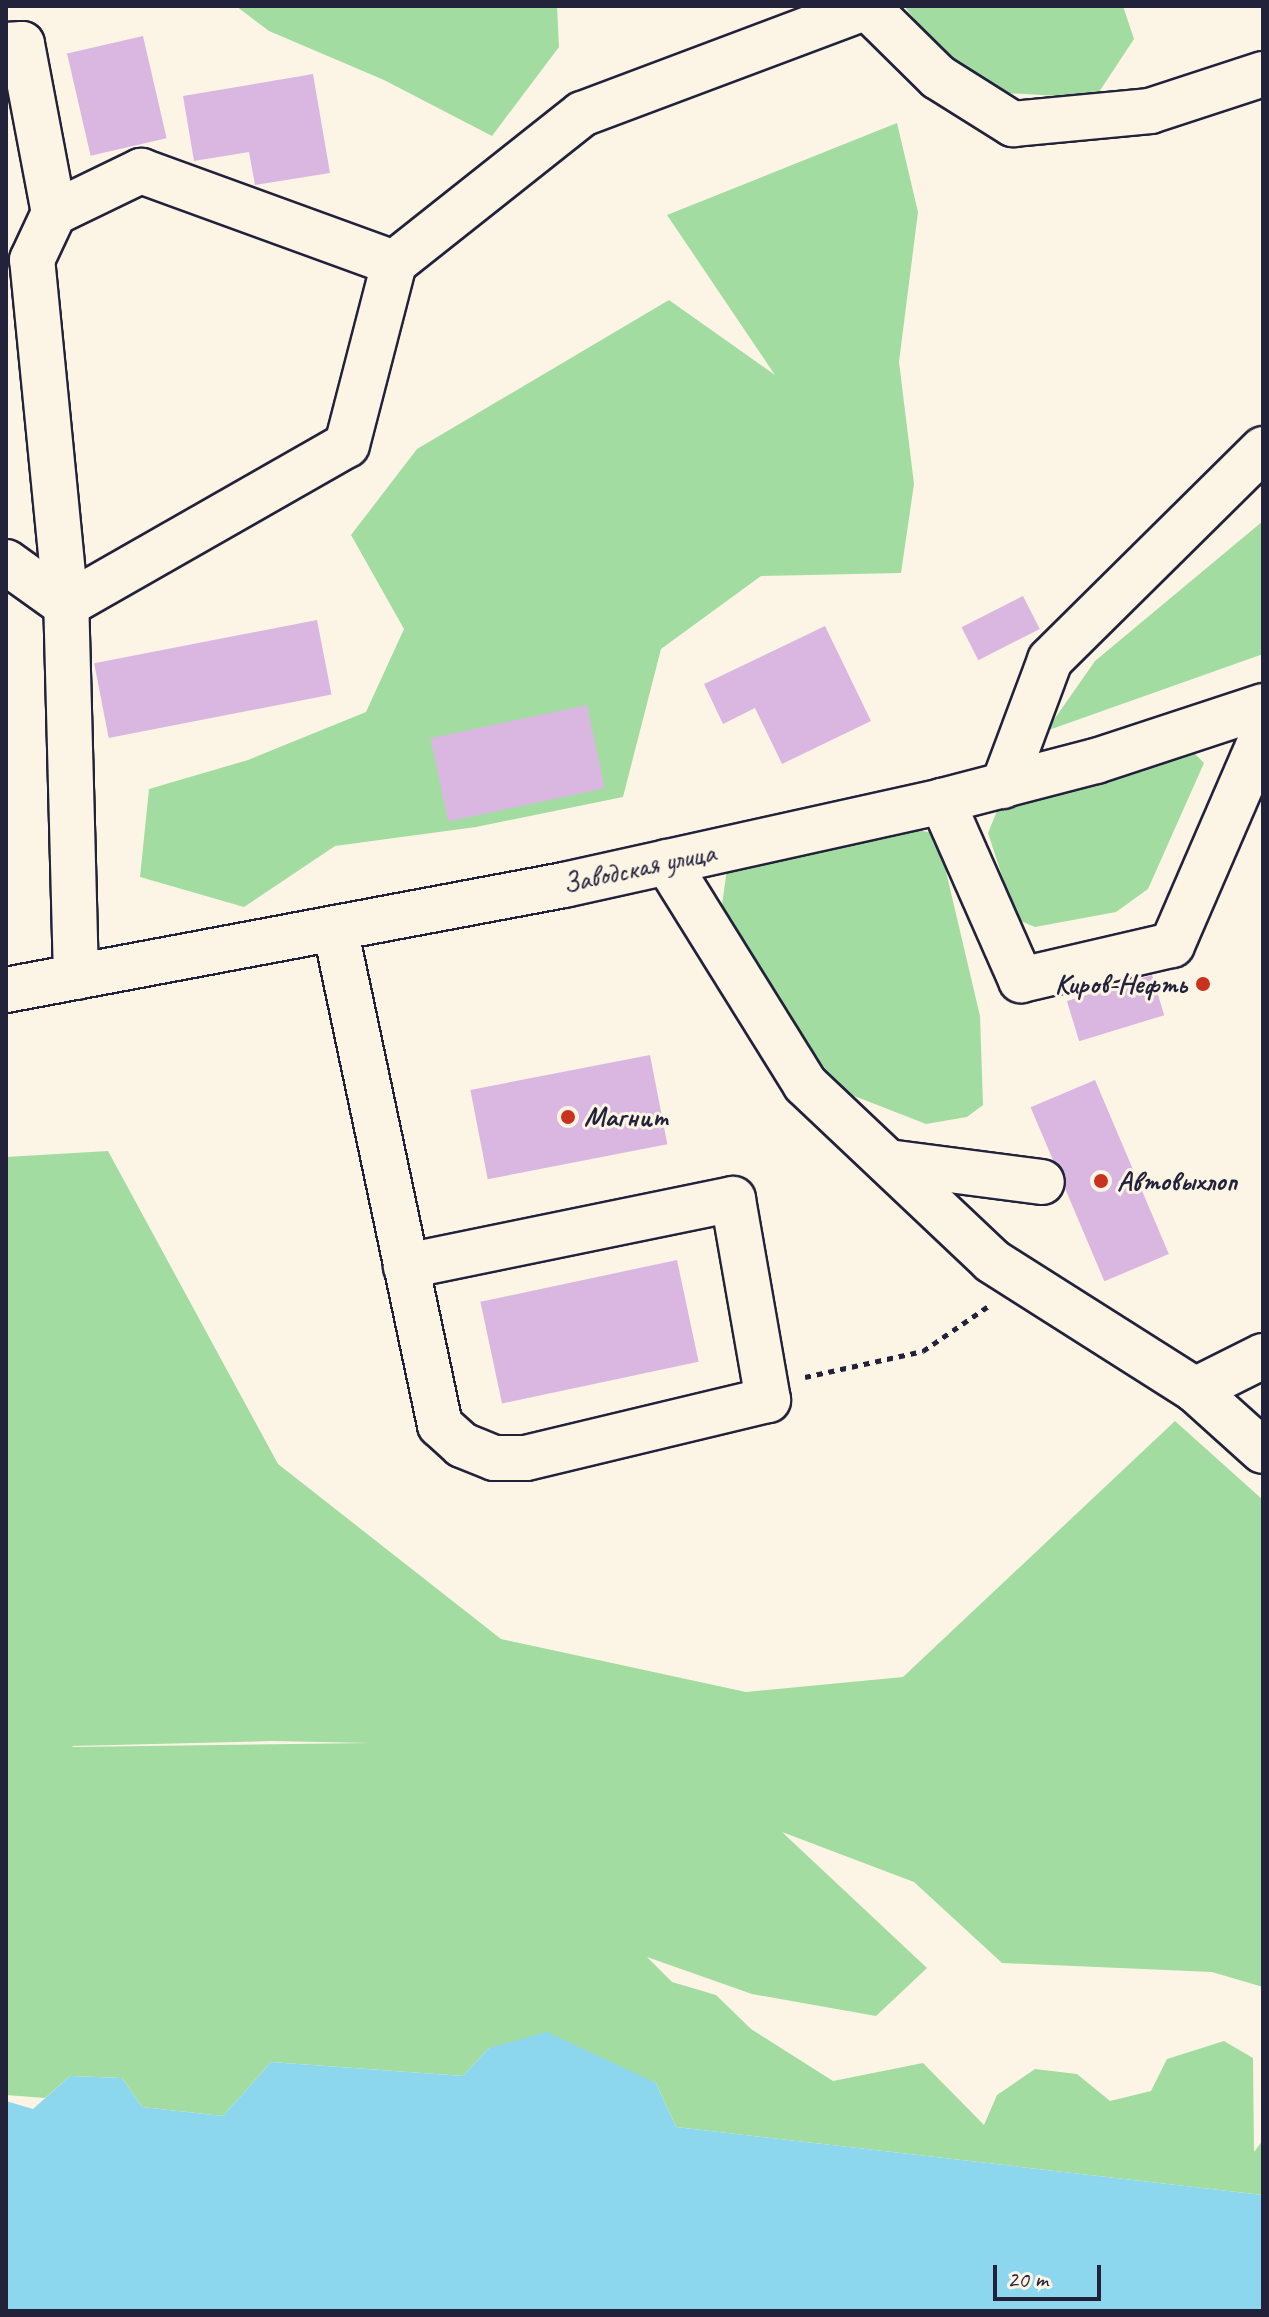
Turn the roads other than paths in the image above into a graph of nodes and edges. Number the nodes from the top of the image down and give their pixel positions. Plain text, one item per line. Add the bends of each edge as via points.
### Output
1 (6, 45) edge
2 (1263, 74) edge
3 (54, 213) junction
4 (394, 263) junction
5 (1263, 449) edge
6 (6, 562) edge
7 (66, 605) junction
8 (1263, 706) edge
9 (1263, 735) edge
10 (1003, 786) junction
11 (942, 801) junction
12 (667, 862) junction
13 (335, 928) junction
14 (76, 977) junction
15 (6, 990) edge
16 (888, 1162) junction
17 (1042, 1182) dead end
18 (406, 1266) junction
19 (1263, 1356) edge
20 (1195, 1390) junction
21 (1263, 1451) edge

1 - 3 street via 22,44
2 - 4 street via 1150,111 1013,124 938,77 867,7 582,114
3 - 4 street via 141,171
3 - 7 street via 32,260
4 - 7 street via 347,445
5 - 10 street via 1050,660
6 - 7 street
7 - 14 street
8 - 10 street, Заводская улица
9 - 11 street via 1172,945 1021,980
10 - 11 street, Заводская улица
11 - 12 street, Заводская улица
12 - 13 street, Заводская улица
12 - 16 street via 805,1084
13 - 14 street, Заводская улица
13 - 18 street
14 - 15 street, Заводская улица
16 - 17 street
16 - 20 street via 992,1261
18 - 18 street via 440,1425 462,1445 494,1458 526,1458 768,1400 733,1199
19 - 20 street
20 - 21 street

